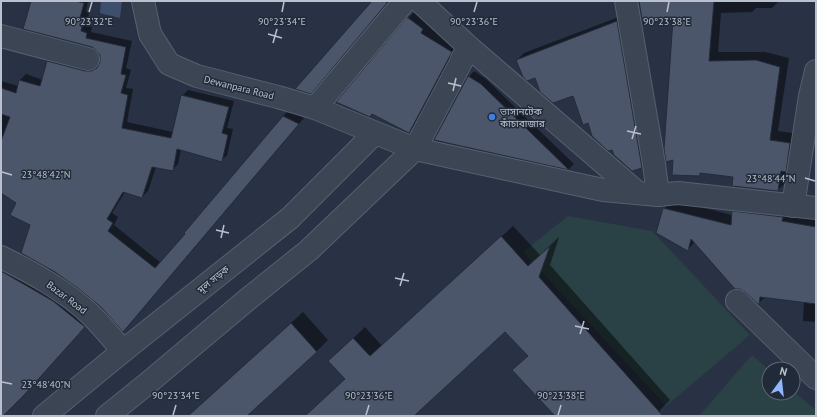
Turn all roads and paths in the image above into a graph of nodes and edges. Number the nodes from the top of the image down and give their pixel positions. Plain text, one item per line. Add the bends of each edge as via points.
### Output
1 (143, 1) edge
2 (405, 1) edge
3 (419, 1) edge
4 (626, 1) edge
5 (1, 36) edge
6 (88, 59) dead end
7 (816, 71) edge
8 (315, 108) junction
9 (375, 133) junction
10 (416, 145) junction
11 (648, 194) junction
12 (793, 206) junction
13 (816, 208) edge
14 (1, 257) edge
15 (737, 300) dead end
16 (123, 351) junction
17 (816, 378) edge
18 (44, 416) edge
19 (107, 416) edge

1 - 8 street, Dewanpara Road via 150,34 169,64 197,76
2 - 8 street
3 - 10 street via 469,47
4 - 11 street via 654,164
5 - 6 street
7 - 12 street
8 - 9 street, Dewanpara Road
9 - 10 street, Dewanpara Road
9 - 16 street, মূল সড়ক via 290,218
10 - 11 street, Dewanpara Road via 604,190
10 - 11 street via 469,47
10 - 19 street via 309,250
11 - 12 street, Dewanpara Road via 678,193
12 - 13 street, Dewanpara Road
14 - 16 street, Bazar Road via 65,294 91,316
15 - 17 street
16 - 18 street, মূল সড়ক

